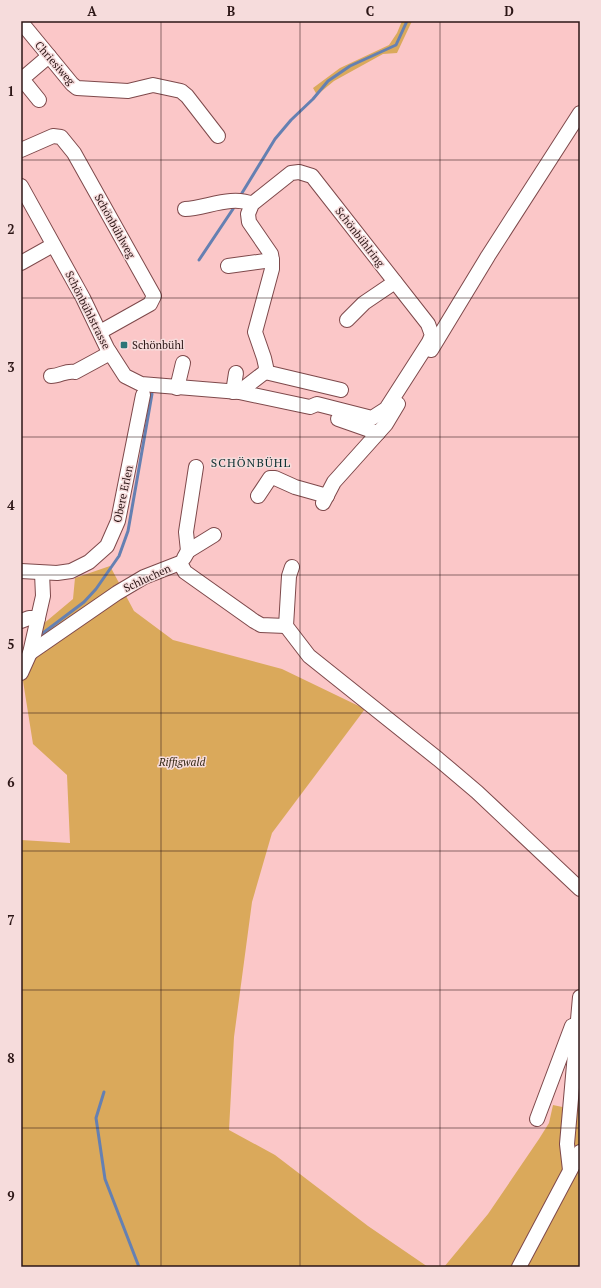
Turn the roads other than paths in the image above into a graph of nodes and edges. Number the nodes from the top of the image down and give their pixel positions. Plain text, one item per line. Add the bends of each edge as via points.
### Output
1 (21, 22) edge
2 (49, 56) junction
3 (38, 100) dead end
4 (580, 113) edge
5 (218, 136) dead end
6 (21, 150) edge
7 (21, 186) edge
8 (252, 204) junction
9 (185, 209) dead end
10 (54, 245) junction
11 (272, 260) junction
12 (21, 263) edge
13 (228, 266) dead end
14 (395, 282) junction
15 (347, 320) dead end
16 (100, 332) junction
17 (110, 353) junction
18 (183, 363) dead end
19 (265, 372) junction
20 (236, 373) dead end
21 (51, 376) dead end
22 (182, 388) junction
23 (341, 390) dead end
24 (236, 392) junction
25 (143, 395) dead end
26 (310, 407) junction
27 (378, 433) junction
28 (196, 467) dead end
29 (258, 496) dead end
30 (214, 535) dead end
31 (184, 557) junction
32 (292, 566) dead end
33 (21, 571) edge
34 (42, 573) junction
35 (38, 618) junction
36 (21, 621) edge
37 (286, 626) junction
38 (30, 653) junction
39 (21, 673) edge
40 (580, 889) edge
41 (580, 997) edge
42 (577, 1024) junction
43 (537, 1119) dead end
44 (580, 1152) edge
45 (570, 1170) junction
46 (519, 1267) edge

1 - 2 street, Chriesiweg
2 - 3 street via 22,79
2 - 5 street, Chriesiweg via 77,88 128,91 153,85 181,91
4 - 27 street
6 - 16 street, Schönbühlweg via 53,136 61,137 74,153 154,296 150,304
7 - 10 street, Schönbühlstrasse
8 - 9 street via 236,201
8 - 11 street via 248,214 249,222 271,254
8 - 14 street, Schönbühlring via 291,174 303,172 312,176 311,182
10 - 12 street
10 - 16 street, Schönbühlstrasse
11 - 13 street
11 - 19 street via 272,269 255,332 264,358
14 - 15 street via 364,303
14 - 26 street, Schönbühlring via 428,324 432,335 389,405 372,418 317,404
16 - 17 street, Schönbühlstrasse
17 - 21 street via 75,372
17 - 22 street, Schönbühlstrasse via 120,371 133,382
18 - 22 street
19 - 23 street
19 - 24 street
20 - 24 street
22 - 24 street, Schönbühlring
24 - 26 street, Schönbühlring
25 - 34 street, Obere Erlen via 118,521 106,546 89,562 71,571
26 - 27 street
27 - 29 street via 334,482 325,500 275,478 270,478
28 - 31 street
30 - 31 street
31 - 37 street, Schluchen via 185,572 254,621 261,625
31 - 38 street, Schluchen via 116,593
32 - 37 street
33 - 34 street, Obere Erlen
34 - 35 street via 43,596
35 - 36 street
35 - 38 street
37 - 40 street via 309,656 477,792
38 - 39 street
41 - 42 street
42 - 43 street via 572,1026
42 - 45 street via 567,1144
44 - 45 street
45 - 46 street

